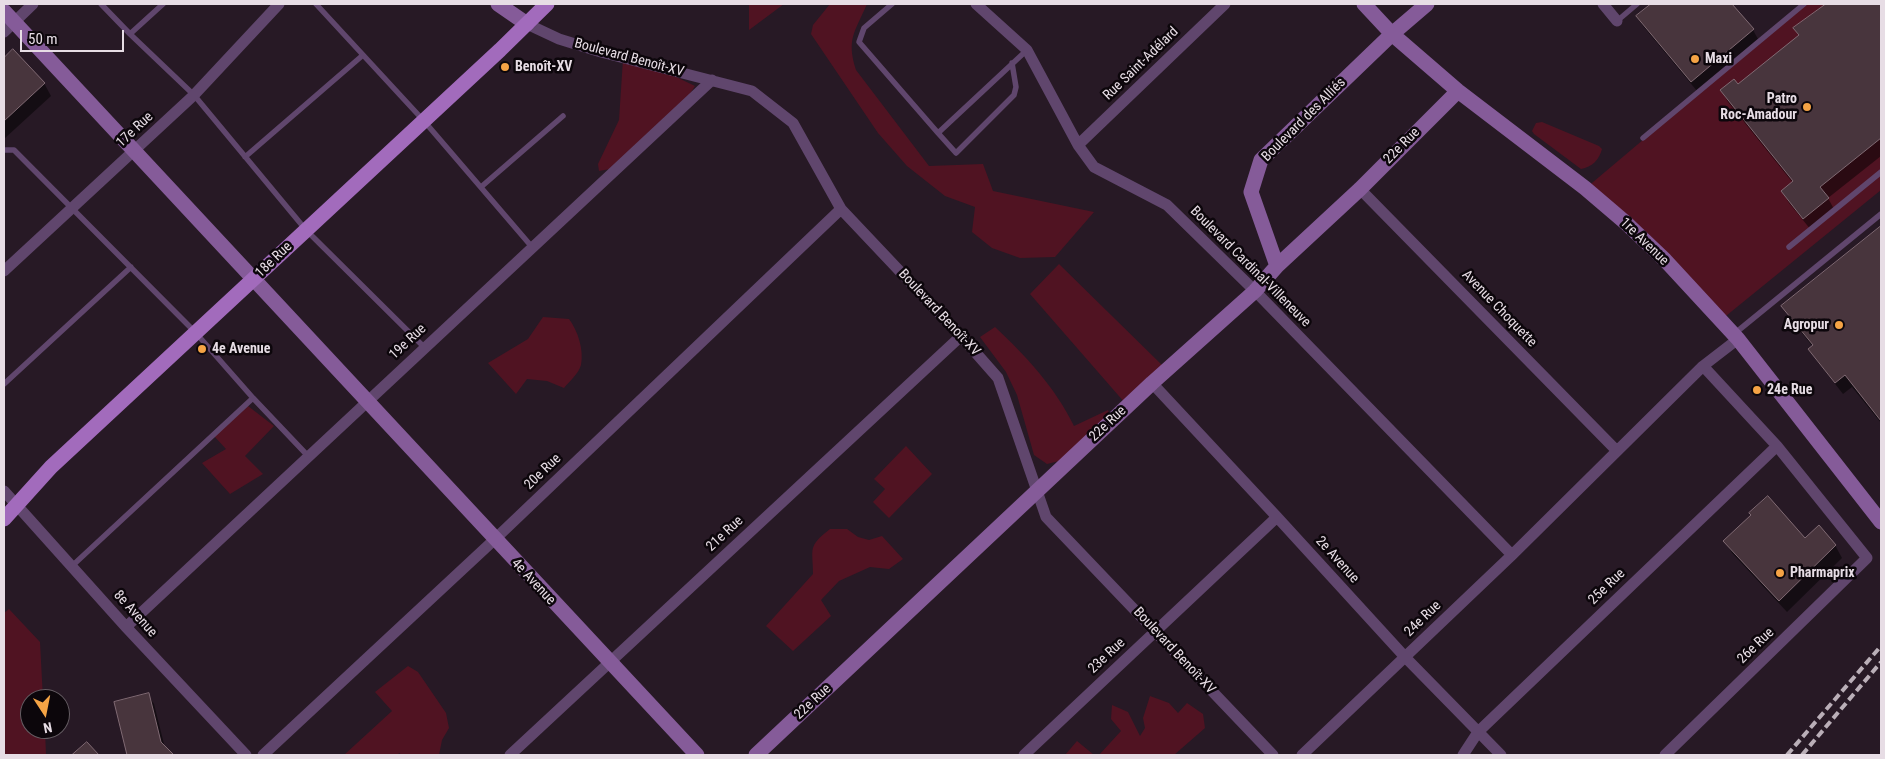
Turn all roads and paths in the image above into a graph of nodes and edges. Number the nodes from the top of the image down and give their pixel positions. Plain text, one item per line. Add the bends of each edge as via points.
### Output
1 (33, 4) edge
2 (101, 4) edge
3 (163, 4) edge
4 (279, 4) edge
5 (316, 4) edge
6 (498, 4) edge
7 (547, 4) edge
8 (892, 4) edge
9 (1225, 4) edge
10 (1364, 4) edge
11 (1427, 4) edge
12 (1603, 4) edge
13 (1637, 4) edge
14 (1804, 4) edge
15 (982, 6) edge
16 (1617, 21) joint
17 (7, 22) edge
18 (527, 24) junction
19 (130, 34) junction
20 (1392, 34) junction
21 (1026, 50) junction
22 (363, 55) junction
23 (1012, 63) junction
24 (712, 80) junction
25 (1458, 90) junction
26 (194, 95) junction
27 (563, 116) dead end
28 (424, 121) junction
29 (938, 133) junction
30 (1644, 138) dead end
31 (1078, 146) junction
32 (4, 150) edge
33 (134, 152) junction
34 (245, 157) junction
35 (1881, 172) edge
36 (481, 187) junction
37 (1360, 189) junction
38 (70, 208) junction
39 (841, 209) junction
40 (1881, 214) edge
41 (306, 230) junction
42 (532, 247) junction
43 (1790, 247) dead end
44 (1277, 266) junction
45 (132, 267) junction
46 (4, 271) edge
47 (254, 279) junction
48 (1255, 291) junction
49 (195, 332) junction
50 (961, 336) junction
51 (1736, 337) junction
52 (424, 347) junction
53 (1704, 366) junction
54 (1152, 383) junction
55 (4, 384) edge
56 (253, 398) junction
57 (366, 401) junction
58 (1777, 446) junction
59 (1616, 450) junction
60 (309, 457) junction
61 (4, 491) edge
62 (1038, 491) junction
63 (16, 504) junction
64 (1277, 517) junction
65 (4, 519) edge
66 (1881, 522) edge
67 (494, 540) junction
68 (1512, 555) junction
69 (72, 566) junction
70 (126, 626) junction
71 (1156, 631) junction
72 (1405, 657) junction
73 (609, 663) junction
74 (1478, 732) junction
75 (246, 755) edge
76 (263, 755) edge
77 (510, 755) edge
78 (697, 755) edge
79 (756, 755) edge
80 (1024, 755) edge
81 (1273, 755) edge
82 (1302, 755) edge
83 (1463, 755) edge
84 (1501, 755) edge
85 (1665, 755) edge

1 - 17 street
2 - 19 lane
3 - 19 lane
4 - 26 street, 17e Rue
5 - 22 lane
6 - 18 street, Boulevard Benoît-XV
7 - 18 main road, 18e Rue
8 - 29 lane via 864,28 859,42
9 - 31 street, Rue Saint-Adélard
10 - 20 street, 1re Avenue
11 - 20 street, Boulevard des Alliés
12 - 16 street
13 - 16 lane
14 - 30 lane
15 - 21 street, Boulevard Cardinal-Villeneuve
17 - 33 street, 4e Avenue
18 - 24 street, Boulevard Benoît-XV via 559,39 601,52
18 - 28 main road, 18e Rue
19 - 26 lane
20 - 25 street, 1re Avenue
20 - 44 street, Boulevard des Alliés via 1261,160 1251,192
21 - 23 lane
21 - 31 street, Boulevard Cardinal-Villeneuve
22 - 28 lane
22 - 34 lane
23 - 29 lane
23 - 29 lane via 1014,95 956,153
24 - 39 street, Boulevard Benoît-XV via 752,91 793,123
24 - 42 street, 19e Rue
25 - 37 street, 22e Rue
25 - 51 street, 1re Avenue via 1586,188 1626,223
26 - 33 street, 17e Rue
26 - 34 lane
27 - 36 lane
28 - 36 lane
28 - 41 main road, 18e Rue
31 - 48 street, Boulevard Cardinal-Villeneuve via 1094,167 1167,205
32 - 38 lane via 14,150
33 - 38 street, 17e Rue
33 - 47 street, 4e Avenue
34 - 41 lane
35 - 43 lane
36 - 42 lane
37 - 44 street, 22e Rue
37 - 59 street, Avenue Choquette
38 - 45 lane
38 - 46 street, 17e Rue
39 - 50 street, Boulevard Benoît-XV
39 - 67 street, 20e Rue
40 - 51 lane
41 - 47 main road, 18e Rue
41 - 52 lane
42 - 52 street, 19e Rue
44 - 48 street, 22e Rue
45 - 49 lane
45 - 55 lane
47 - 49 main road, 18e Rue
47 - 57 street, 4e Avenue
48 - 54 street, 22e Rue
48 - 68 street, Boulevard Cardinal-Villeneuve
49 - 56 lane
49 - 63 main road, 18e Rue
50 - 62 street, Boulevard Benoît-XV via 998,378
50 - 73 street, 21e Rue
51 - 53 street, 24e Rue
51 - 66 street, 1re Avenue
52 - 57 street, 19e Rue
53 - 58 street
53 - 59 street, 24e Rue
54 - 62 street, 22e Rue
54 - 64 street, 2e Avenue
56 - 60 lane
56 - 69 lane
57 - 60 street, 19e Rue
57 - 67 street, 4e Avenue
58 - 74 street, 25e Rue
58 - 85 street, 26e Rue via 1867,558
59 - 68 street, 24e Rue
60 - 70 street, 19e Rue
61 - 63 street, 8e Avenue
62 - 71 street, Boulevard Benoît-XV via 1046,517
62 - 79 street, 22e Rue
63 - 65 main road, 18e Rue
63 - 69 street, 8e Avenue
64 - 71 street, 23e Rue
64 - 72 street, 2e Avenue
67 - 73 street, 4e Avenue
67 - 76 street, 20e Rue
68 - 72 street, 24e Rue
69 - 70 street, 8e Avenue
70 - 75 street, 8e Avenue
71 - 80 street, 23e Rue
71 - 81 street, Boulevard Benoît-XV
72 - 74 street, 2e Avenue
72 - 82 street, 24e Rue
73 - 77 street, 21e Rue
73 - 78 street, 4e Avenue
74 - 83 street, 25e Rue
74 - 84 street, 2e Avenue

